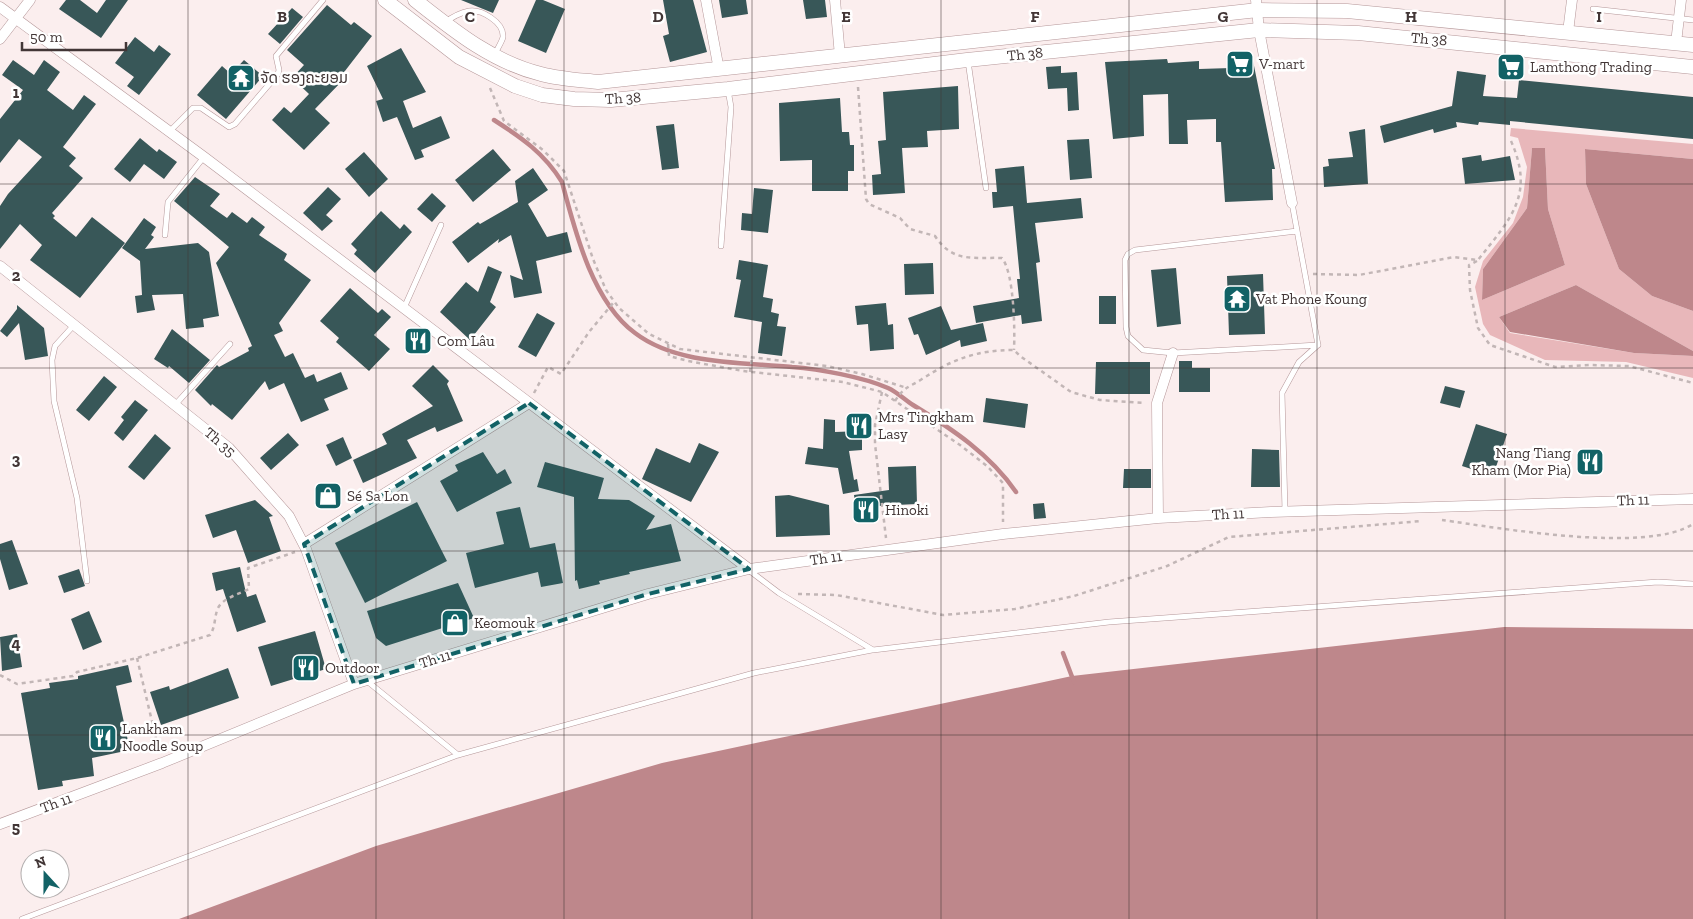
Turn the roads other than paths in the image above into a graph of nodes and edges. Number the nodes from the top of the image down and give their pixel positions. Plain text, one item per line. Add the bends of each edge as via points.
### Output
1 (30, 0) edge
2 (323, 0) edge
3 (385, 0) edge
4 (415, 0) edge
5 (706, 0) edge
6 (835, 0) edge
7 (1572, 0) edge
8 (1681, 0) edge
9 (1257, 5) edge
10 (0, 7) edge
11 (1593, 9) dead end
12 (15, 18) junction
13 (1679, 18) junction
14 (1693, 20) edge
15 (444, 23) junction
16 (1259, 30) junction
17 (1568, 32) junction
18 (0, 39) edge
19 (1676, 43) junction
20 (1693, 45) edge
21 (494, 55) junction
22 (840, 56) junction
23 (968, 60) junction
24 (1693, 67) edge
25 (719, 70) junction
26 (728, 89) junction
27 (170, 132) junction
28 (204, 157) junction
29 (986, 188) dead end
30 (1292, 203) joint
31 (441, 225) dead end
32 (1297, 231) junction
33 (165, 235) dead end
34 (722, 246) dead end
35 (0, 266) edge
36 (404, 308) junction
37 (74, 325) junction
38 (230, 344) dead end
39 (1318, 345) junction
40 (1173, 353) junction
41 (529, 403) junction
42 (175, 405) junction
43 (1693, 500) edge
44 (1285, 511) junction
45 (1158, 518) junction
46 (305, 547) junction
47 (749, 569) junction
48 (87, 581) dead end
49 (1693, 584) edge
50 (873, 650) junction
51 (366, 680) junction
52 (354, 684) junction
53 (458, 755) junction
54 (0, 824) edge
55 (22, 919) edge

1 - 12 street
2 - 27 lane via 276,56 278,74 235,124 228,127 201,108 193,108
3 - 26 street, Th 38 via 458,57 515,86 542,95 611,100
4 - 15 street, Th 38
5 - 25 street
6 - 22 street
7 - 17 street
8 - 13 street
9 - 16 street
9 - 17 street, Th 38
9 - 22 street, Th 38
10 - 12 street
11 - 13 lane
12 - 18 street
12 - 27 street
13 - 14 lane
13 - 19 street
15 - 21 street, Th 38 via 468,42
15 - 21 lane via 471,10 496,21 503,36
16 - 23 street, Th 38
16 - 24 street, Th 38 via 1358,33
16 - 30 street
17 - 19 street, Th 38
19 - 20 street, Th 38
21 - 25 street, Th 38 via 539,74 598,82
22 - 25 street, Th 38
23 - 26 street, Th 38
23 - 29 lane
26 - 34 lane via 731,107
27 - 28 street
28 - 33 lane via 168,202
28 - 36 street
30 - 32 lane
31 - 36 lane
32 - 39 lane
32 - 40 lane via 1136,250 1128,254 1124,260 1128,336 1143,350
35 - 37 street, Th 35
36 - 41 street
37 - 42 street, Th 35
37 - 48 lane via 55,346 52,360 54,401 77,498
38 - 42 lane
39 - 40 lane
39 - 44 lane via 1299,362 1282,393
40 - 45 street via 1157,403
41 - 46 street
41 - 47 street
42 - 46 street, Th 35 via 229,448 288,516
43 - 44 street, Th 11
44 - 45 street, Th 11
45 - 47 street, Th 11 via 1003,534
46 - 52 street, Th 35
47 - 50 lane via 779,593
47 - 51 street, Th 11 via 648,594
49 - 50 lane via 1658,582 1108,622
50 - 53 lane via 754,673
51 - 52 street, Th 11
51 - 53 lane
52 - 54 street, Th 11 via 162,763
53 - 55 lane

